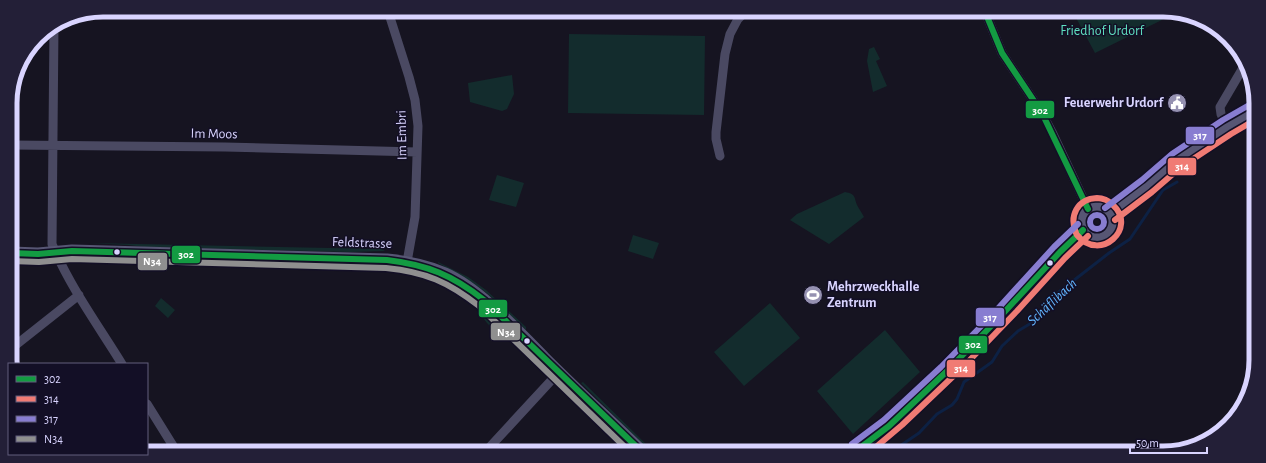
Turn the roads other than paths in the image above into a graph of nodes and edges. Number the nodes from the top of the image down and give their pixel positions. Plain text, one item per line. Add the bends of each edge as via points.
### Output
1 (390, 17) edge
2 (740, 17) edge
3 (987, 17) edge
4 (54, 33) edge
5 (1242, 70) edge
6 (1249, 114) edge
7 (1227, 126) junction
8 (17, 145) edge
9 (52, 146) junction
10 (417, 152) junction
11 (720, 156) dead end
12 (1088, 208) junction
13 (1110, 214) junction
14 (1083, 230) junction
15 (17, 253) edge
16 (56, 253) junction
17 (407, 262) junction
18 (79, 295) junction
19 (17, 344) edge
20 (121, 363) edge
21 (559, 372) junction
22 (148, 406) edge
23 (173, 446) edge
24 (491, 446) edge
25 (636, 446) edge
26 (865, 446) edge

1 - 10 street, Im Embri via 415,100
2 - 11 street via 730,34 725,54 716,132
3 - 12 street via 1002,53 1042,113
4 - 9 street
5 - 7 street via 1220,107
6 - 7 main road
7 - 13 main road via 1176,161
8 - 9 street, Im Moos
9 - 10 street, Im Moos
9 - 16 street via 52,244
10 - 17 street, Im Embri via 415,218
12 - 13 main road via 1101,206
12 - 14 main road via 1081,217
13 - 14 main road via 1113,219 1112,225 1106,235 1096,238
14 - 26 main road via 948,372
15 - 16 main road, Feldstrasse
16 - 17 main road, Feldstrasse via 128,252
16 - 18 street
17 - 21 main road, Feldstrasse via 445,274 472,291
18 - 19 street
18 - 20 street
21 - 24 street
21 - 25 main road, Feldstrasse
22 - 23 street

